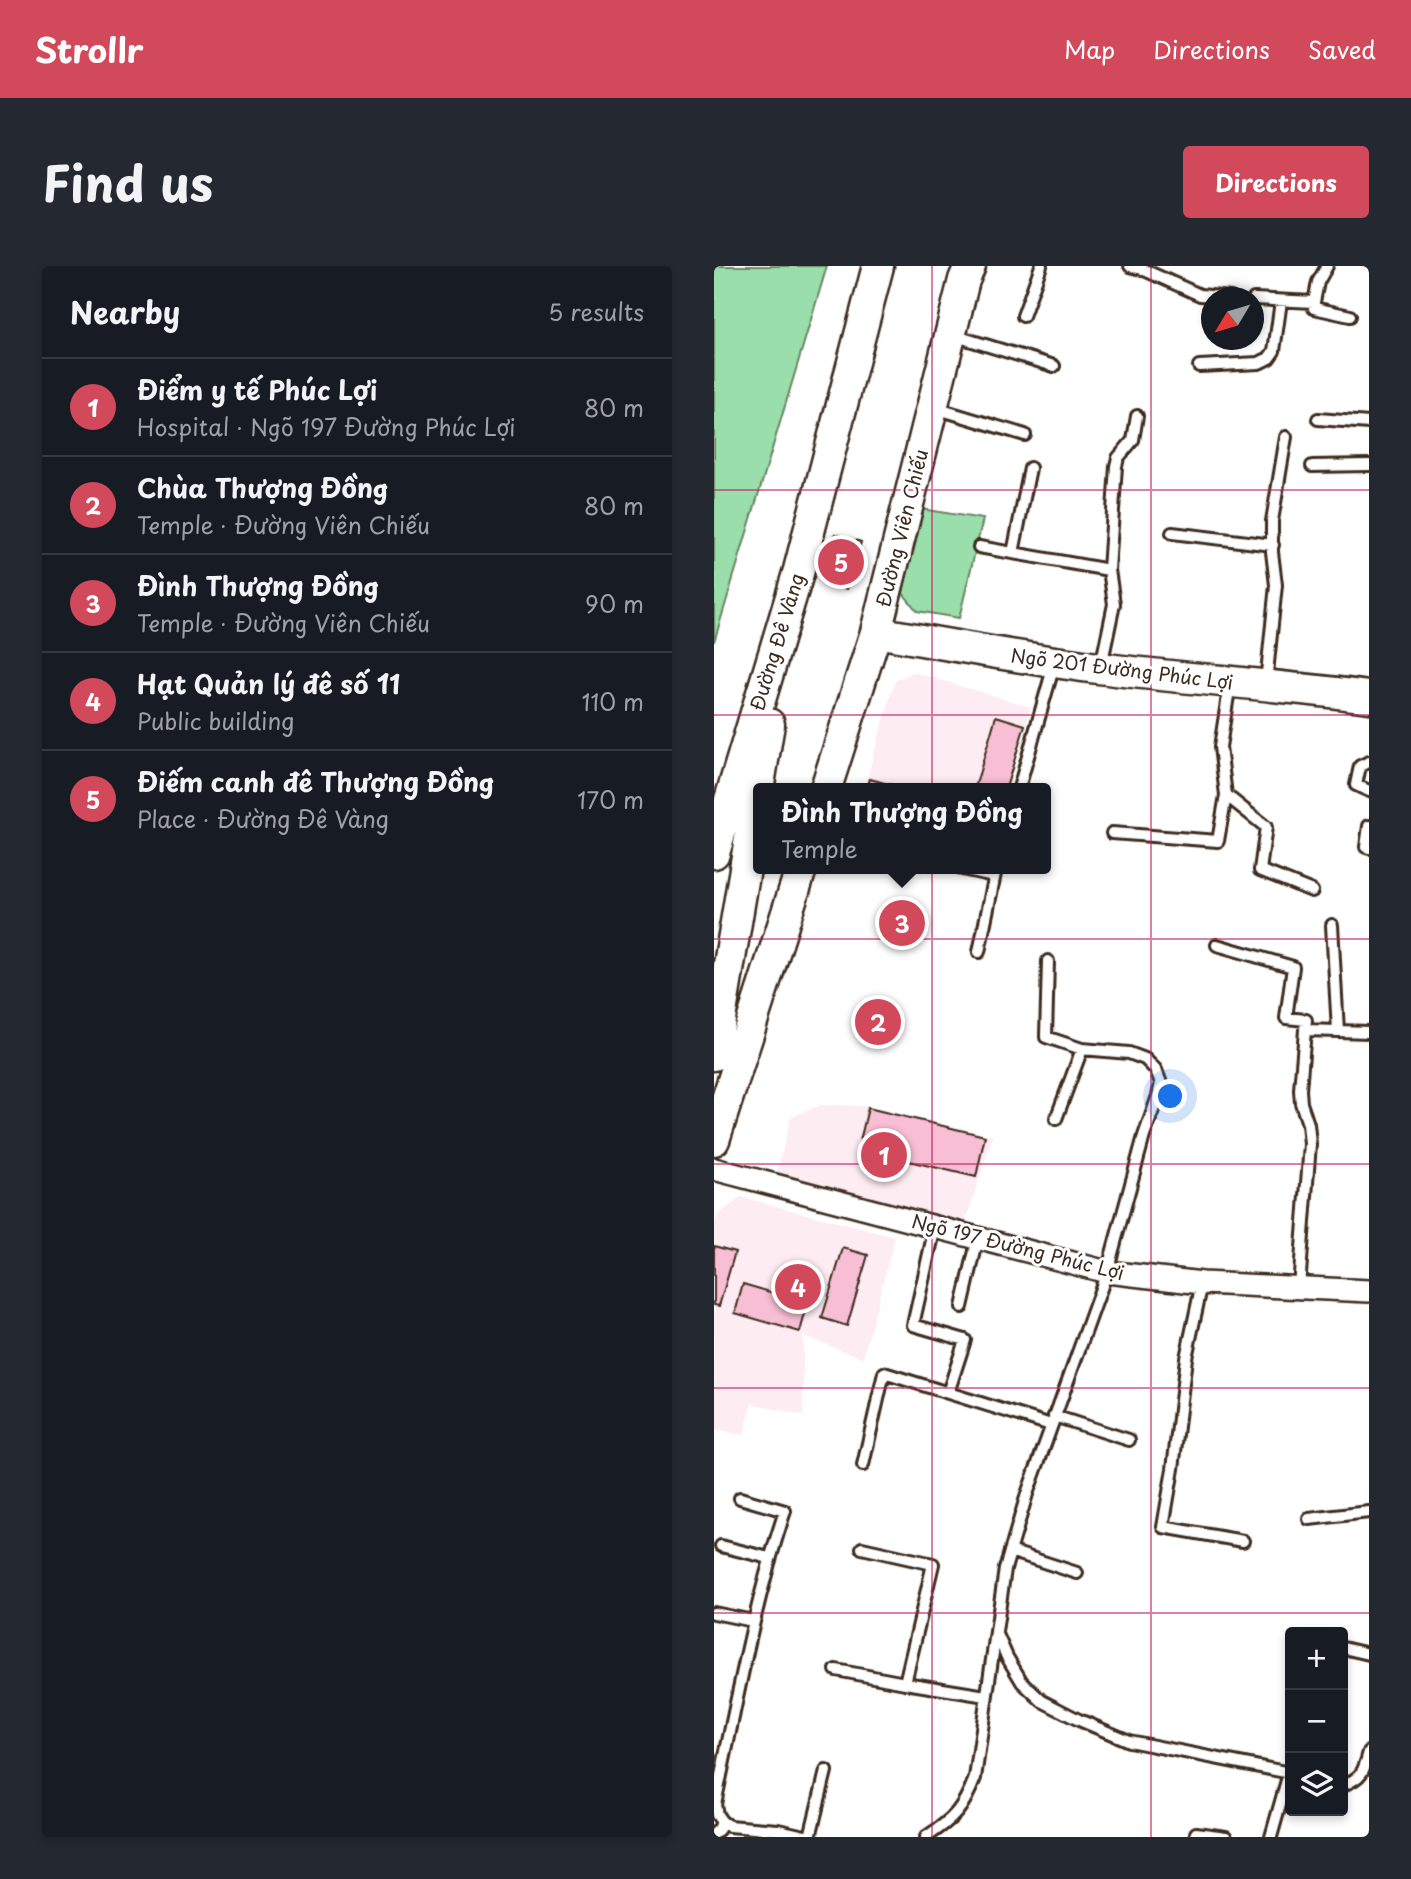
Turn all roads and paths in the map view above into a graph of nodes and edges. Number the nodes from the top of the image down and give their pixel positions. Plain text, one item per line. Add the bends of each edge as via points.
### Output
1 (878, 266) edge
2 (970, 266) edge
3 (1041, 266) edge
4 (1130, 266) edge
5 (1327, 266) edge
6 (1201, 295) edge
7 (1264, 300) edge
8 (1281, 301) junction
9 (1314, 302) junction
10 (1023, 316) dead end
11 (1350, 316) dead end
12 (950, 334) junction
13 (1054, 366) dead end
14 (1199, 366) dead end
15 (932, 407) junction
16 (1137, 416) dead end
17 (1318, 419) dead end
18 (1369, 423) edge
19 (1025, 435) dead end
20 (1286, 437) dead end
21 (1369, 465) edge
22 (1312, 466) dead end
23 (1030, 468) dead end
24 (1172, 533) dead end
25 (1272, 545) junction
26 (979, 548) dead end
27 (1013, 553) junction
28 (1109, 570) junction
29 (790, 601) junction
30 (876, 632) junction
31 (1055, 663) junction
32 (1101, 668) junction
33 (1230, 683) junction
34 (1266, 685) junction
35 (1369, 697) edge
36 (1369, 762) edge
37 (760, 783) edge
38 (828, 783) edge
39 (1020, 783) edge
40 (1369, 791) edge
41 (1226, 795) junction
42 (753, 822) edge
43 (1369, 826) edge
44 (1112, 833) dead end
45 (1369, 848) edge
46 (714, 853) edge
47 (799, 874) edge
48 (995, 874) edge
49 (1312, 891) dead end
50 (1332, 925) dead end
51 (1217, 945) dead end
52 (979, 952) dead end
53 (1048, 961) dead end
54 (1305, 1030) junction
55 (1338, 1031) junction
56 (1369, 1032) edge
57 (1082, 1049) junction
58 (714, 1055) edge
59 (1056, 1119) dead end
60 (714, 1140) edge
61 (714, 1169) edge
62 (935, 1227) junction
63 (978, 1238) junction
64 (1107, 1272) junction
65 (1202, 1283) junction
66 (1299, 1287) junction
67 (1369, 1291) edge
68 (962, 1307) dead end
69 (948, 1393) junction
70 (1052, 1421) junction
71 (1129, 1440) dead end
72 (863, 1465) dead end
73 (740, 1498) dead end
74 (1369, 1512) edge
75 (1309, 1519) dead end
76 (1243, 1541) dead end
77 (721, 1546) dead end
78 (862, 1548) dead end
79 (1010, 1551) junction
80 (769, 1558) junction
81 (1077, 1573) dead end
82 (714, 1613) edge
83 (753, 1621) junction
84 (996, 1632) junction
85 (1348, 1649) edge
86 (1369, 1654) edge
87 (836, 1670) dead end
88 (905, 1683) junction
89 (986, 1696) junction
90 (1369, 1752) edge
91 (826, 1771) dead end
92 (1285, 1772) edge
93 (1364, 1777) edge
94 (1285, 1790) edge
95 (722, 1822) junction
96 (1196, 1833) dead end
97 (714, 1834) edge
98 (810, 1837) edge
99 (926, 1837) edge
100 (1226, 1837) edge
101 (1271, 1837) edge

1 - 29 main road, Đường Đê Vàng
2 - 12 main road, Đường Viên Chiếu
3 - 10 lane
4 - 6 lane
5 - 9 lane
7 - 8 lane
8 - 9 lane
8 - 14 lane via 1269,358 1259,363
9 - 11 lane via 1314,308
12 - 13 lane
12 - 15 main road, Đường Viên Chiếu
15 - 19 lane
15 - 30 main road, Đường Viên Chiếu
16 - 28 lane via 1133,440 1116,466
17 - 18 lane
20 - 25 lane
21 - 22 lane
23 - 27 lane
24 - 25 lane
25 - 34 lane via 1276,585
26 - 27 lane
27 - 28 lane
28 - 32 lane via 1114,604
29 - 37 main road
29 - 46 main road, Đường Đê Vàng
30 - 31 main road, Ngõ 201 Đường Phúc Lợi
30 - 38 main road, Đường Viên Chiếu
31 - 32 main road, Ngõ 201 Đường Phúc Lợi
31 - 39 lane
32 - 33 main road, Ngõ 201 Đường Phúc Lợi
33 - 34 main road, Ngõ 201 Đường Phúc Lợi
33 - 41 lane via 1220,747
34 - 35 main road, Ngõ 201 Đường Phúc Lợi
36 - 40 lane via 1360,766 1356,785
41 - 44 lane via 1218,841
41 - 49 lane via 1266,827 1260,870
42 - 58 main road
43 - 45 lane
47 - 60 main road
48 - 52 lane
50 - 55 lane
51 - 54 lane via 1293,967 1286,1018 1306,1020
53 - 57 lane via 1046,1037
54 - 55 lane
54 - 66 lane via 1300,1090 1310,1144
55 - 56 lane
57 - 59 lane
57 - 64 lane via 1145,1059 1161,1083
61 - 62 street, Ngõ 197 Đường Phúc Lợi
62 - 63 street, Ngõ 197 Đường Phúc Lợi
62 - 69 lane via 913,1325 965,1340
63 - 64 street, Ngõ 197 Đường Phúc Lợi
63 - 68 lane
64 - 65 street, Ngõ 197 Đường Phúc Lợi
64 - 70 lane
65 - 66 street, Ngõ 197 Đường Phúc Lợi
65 - 76 lane via 1186,1358 1163,1527
66 - 67 street, Ngõ 197 Đường Phúc Lợi
69 - 70 lane
69 - 72 lane via 884,1373
70 - 71 lane
70 - 79 lane
73 - 80 lane via 785,1511
74 - 75 lane
77 - 80 lane
78 - 88 lane via 933,1564
79 - 81 lane
79 - 84 lane
80 - 83 lane
82 - 83 lane
83 - 95 lane via 715,1804
84 - 89 lane
84 - 92 lane via 1022,1682 1042,1701 1079,1720 1129,1741
85 - 86 lane
87 - 88 lane
88 - 89 lane
89 - 99 lane via 975,1778 966,1801 946,1824
90 - 93 lane
91 - 98 lane
94 - 101 lane
95 - 97 lane
95 - 98 lane
96 - 100 lane

